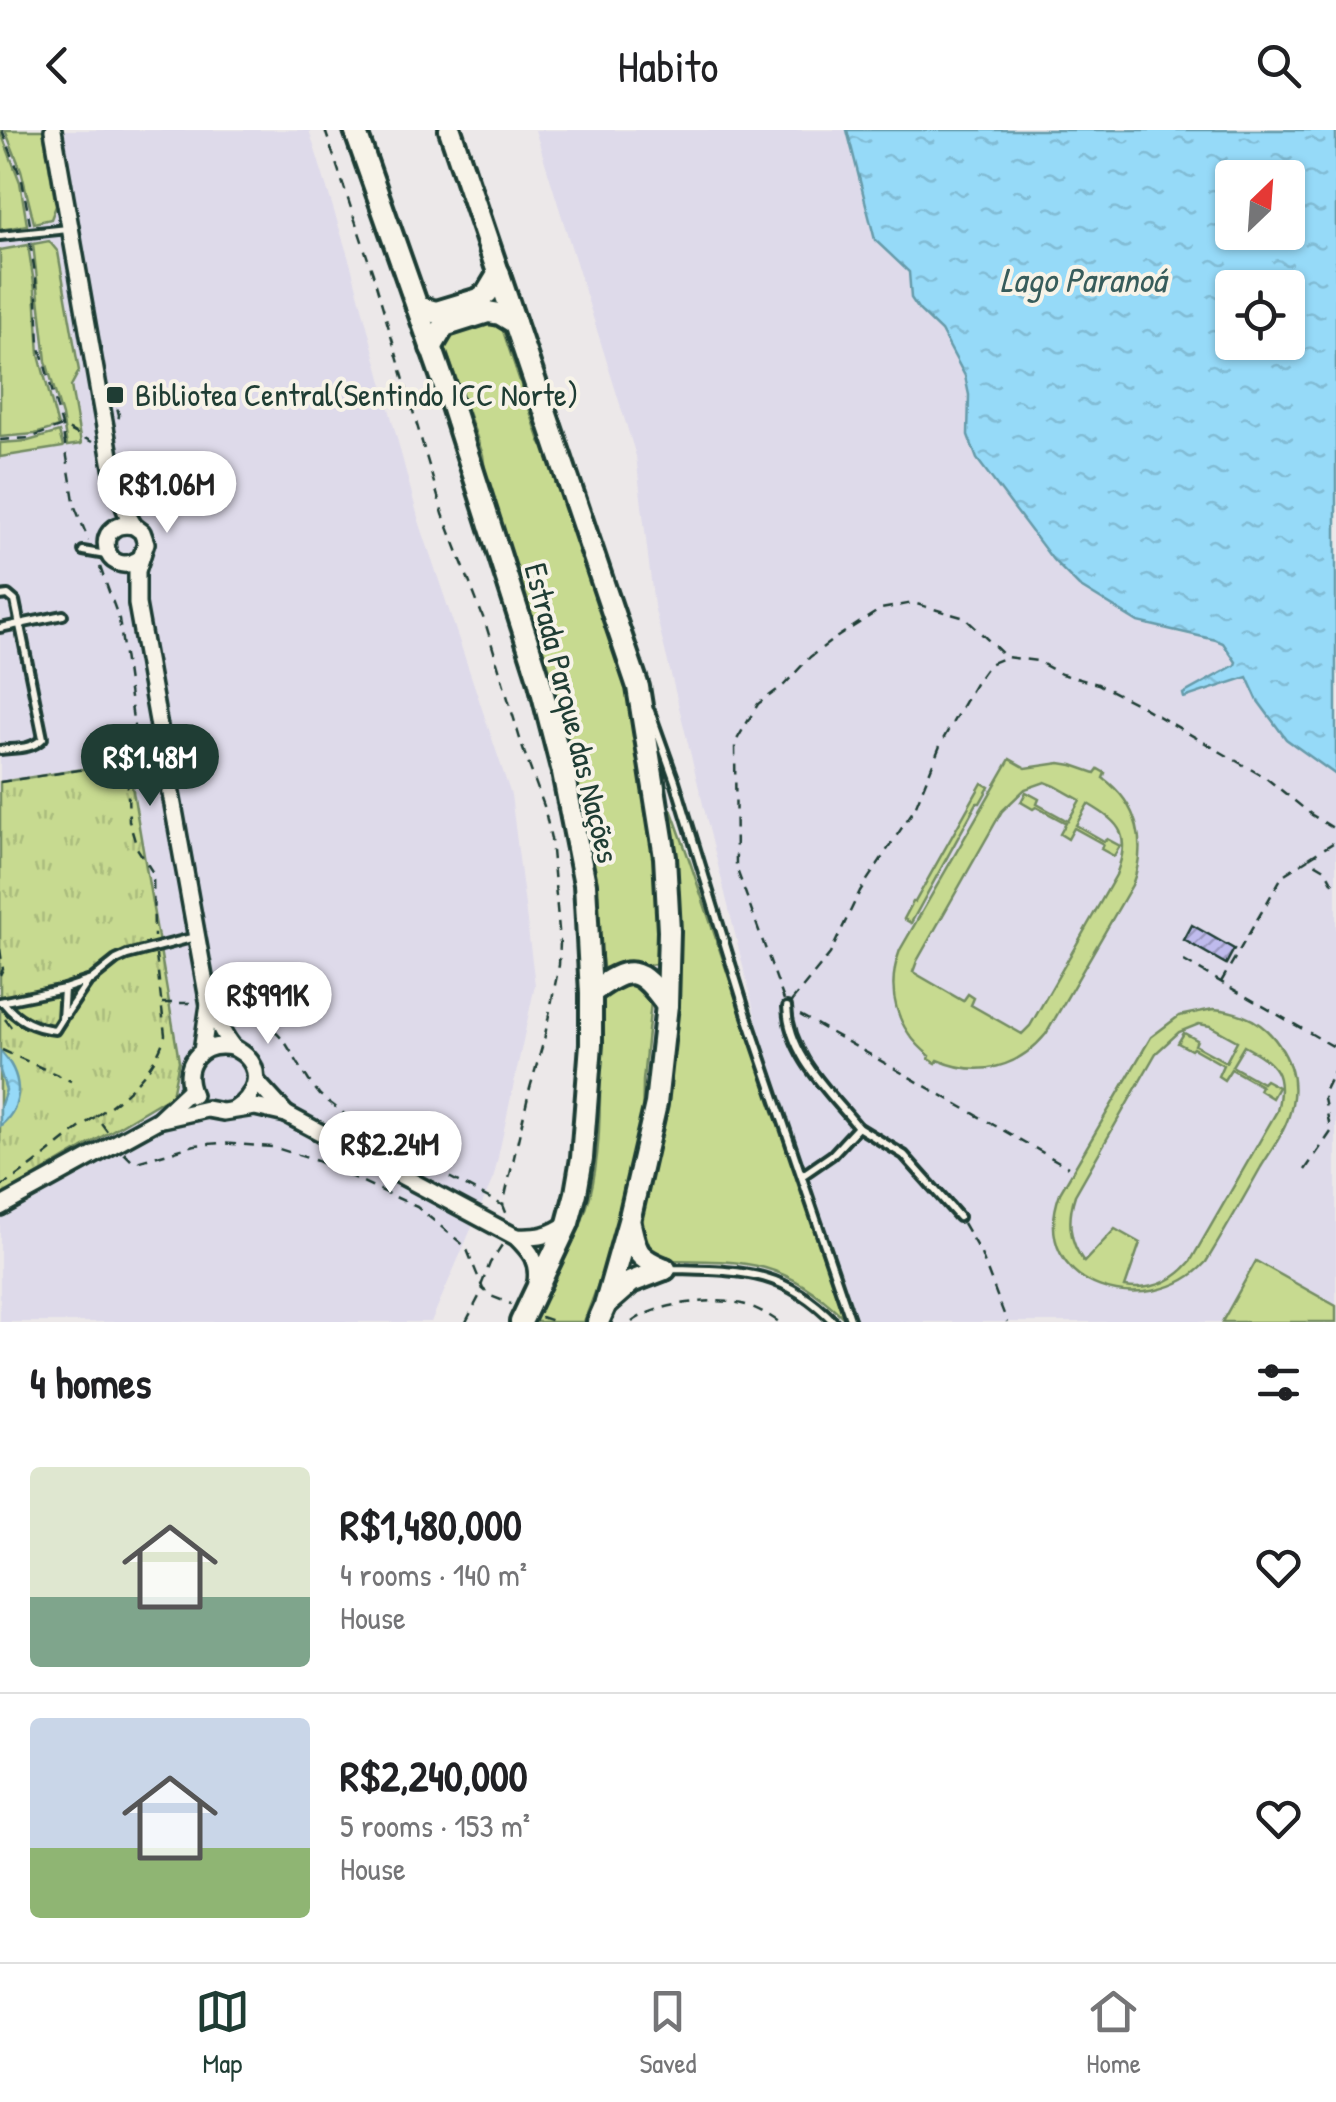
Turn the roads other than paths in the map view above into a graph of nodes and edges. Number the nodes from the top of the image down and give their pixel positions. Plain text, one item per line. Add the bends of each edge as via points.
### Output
1 (53, 130) edge
2 (355, 130) edge
3 (450, 130) edge
4 (69, 229) junction
5 (0, 236) edge
6 (499, 274) junction
7 (418, 307) junction
8 (515, 324) junction
9 (432, 348) junction
10 (115, 484) junction
11 (134, 526) junction
12 (110, 534) junction
13 (140, 558) junction
14 (108, 559) junction
15 (0, 596) edge
16 (137, 604) junction
17 (64, 616) dead end
18 (20, 625) junction
19 (0, 628) edge
20 (638, 687) junction
21 (0, 750) edge
22 (196, 936) junction
23 (89, 980) junction
24 (64, 989) junction
25 (591, 993) junction
26 (2, 1002) edge
27 (209, 1005) junction
28 (667, 1006) junction
29 (787, 1008) road end
30 (62, 1019) junction
31 (232, 1046) junction
32 (202, 1051) junction
33 (256, 1080) junction
34 (190, 1090) junction
35 (206, 1108) junction
36 (235, 1110) junction
37 (286, 1114) junction
38 (158, 1120) junction
39 (858, 1127) junction
40 (802, 1176) junction
41 (0, 1207) edge
42 (959, 1217) road end
43 (629, 1221) junction
44 (568, 1223) junction
45 (513, 1235) junction
46 (665, 1269) junction
47 (527, 1312) edge
48 (602, 1314) edge
49 (834, 1322) edge
50 (851, 1322) edge

1 - 4 street
2 - 7 highway, Estrada Parque das Nações
3 - 6 highway, Estrada Parque das Nações
4 - 5 lane
4 - 10 street
6 - 7 highway via 480,299 436,312
6 - 8 highway, Estrada Parque das Nações
7 - 9 highway, Estrada Parque das Nações
8 - 9 highway via 488,312 444,326
8 - 20 highway, Estrada Parque das Nações
9 - 25 highway, Estrada Parque das Nações via 563,772 585,884
10 - 11 street
10 - 12 street
11 - 12 street via 124,524
11 - 13 street via 146,542
12 - 14 street
12 - 14 lane via 83,551
13 - 14 street via 132,564
13 - 16 street
14 - 16 street
15 - 18 lane via 15,601
16 - 22 street
17 - 18 lane
18 - 19 lane
18 - 21 lane via 43,738
20 - 28 highway, Estrada Parque das Nações via 665,857
20 - 40 lane via 657,725
22 - 23 lane via 127,955
22 - 27 street
23 - 24 lane
23 - 30 lane
24 - 26 lane
24 - 30 lane
25 - 28 highway via 615,975 630,973 653,986
25 - 44 highway, Estrada Parque das Nações via 586,1114
26 - 30 lane via 15,1016 50,1030
27 - 31 street
27 - 32 street
28 - 43 highway, Estrada Parque das Nações via 656,1104
29 - 39 lane via 798,1050
31 - 32 street
31 - 33 street via 250,1060
32 - 34 street via 190,1068
33 - 36 street
33 - 37 street
34 - 35 street
34 - 38 street
35 - 36 street
35 - 38 street
36 - 37 street
37 - 45 street
38 - 41 street
39 - 40 lane
39 - 42 lane via 904,1154
40 - 50 lane
43 - 46 highway via 638,1255
43 - 48 highway, Estrada Parque das Nações
44 - 45 street via 538,1238
44 - 47 highway, Estrada Parque das Nações
45 - 47 street via 536,1265
46 - 48 highway via 631,1282
46 - 49 lane via 764,1276 794,1289

